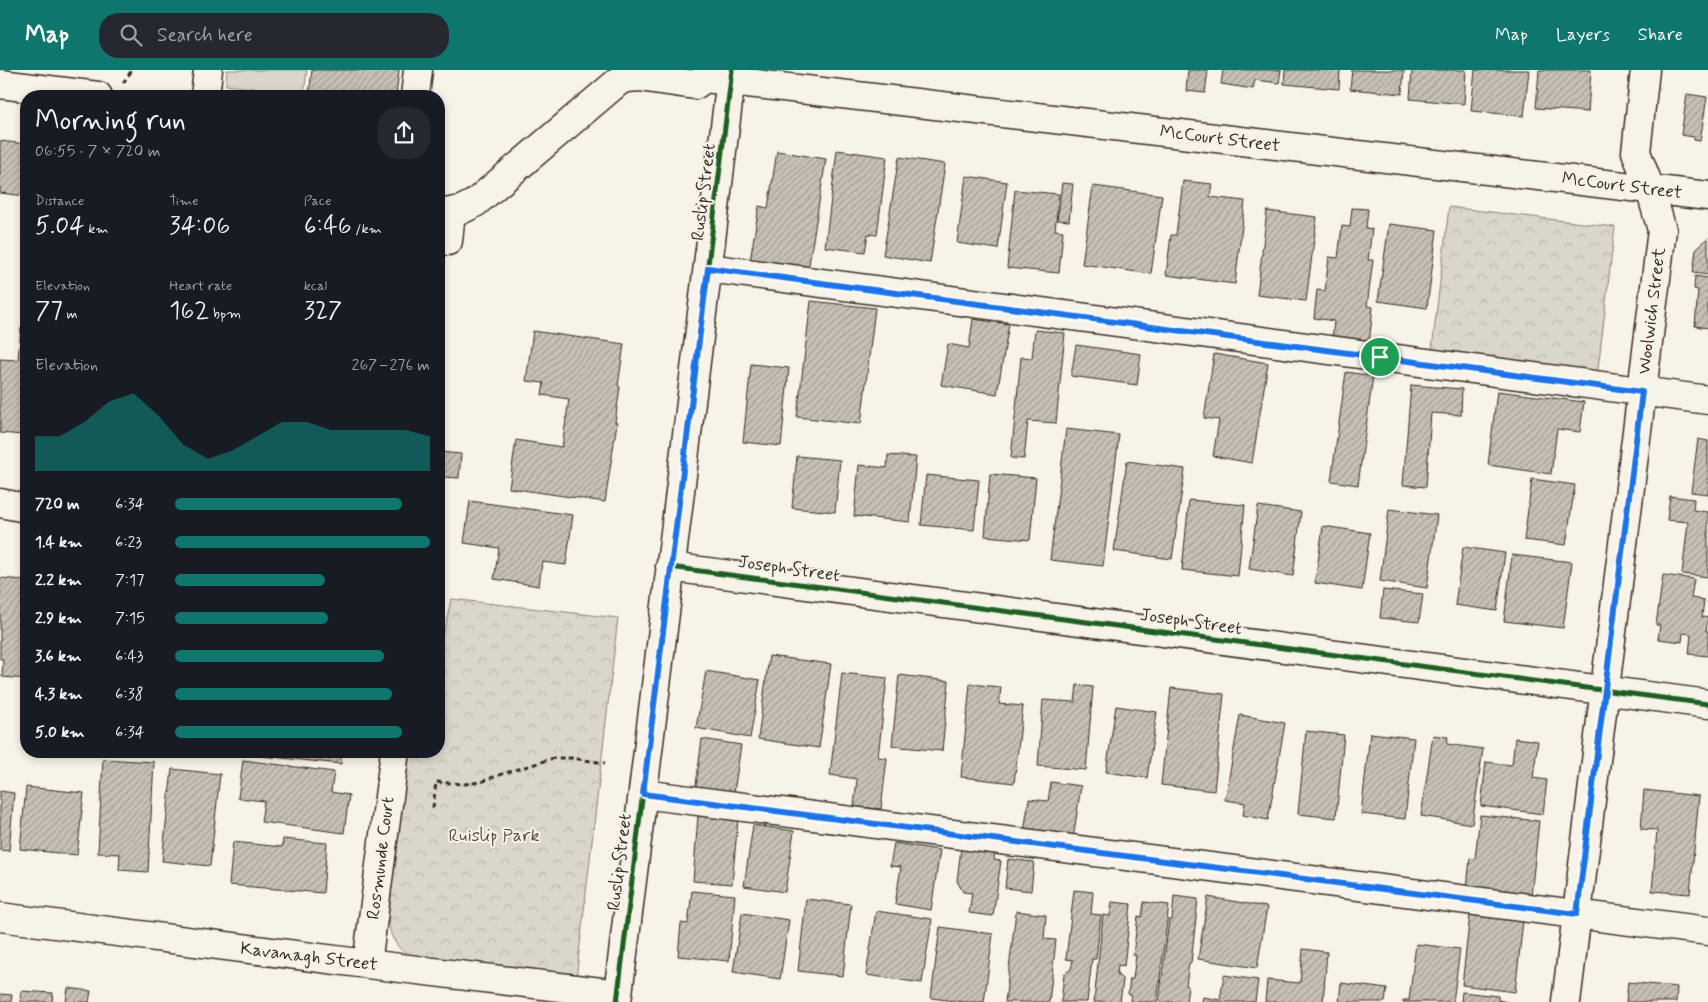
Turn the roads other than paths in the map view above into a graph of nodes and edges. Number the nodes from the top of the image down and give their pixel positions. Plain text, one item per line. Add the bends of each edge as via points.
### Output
1 (208, 70) edge
2 (418, 70) edge
3 (1646, 70) edge
4 (700, 74) edge
5 (732, 76) edge
6 (0, 84) edge
7 (49, 90) edge
8 (206, 90) edge
9 (416, 90) edge
10 (1650, 189) junction
11 (1708, 196) edge
12 (445, 213) edge
13 (448, 242) dead end
14 (708, 268) junction
15 (1642, 392) junction
16 (1708, 400) edge
17 (0, 503) edge
18 (20, 507) edge
19 (670, 567) junction
20 (1605, 691) junction
21 (1708, 704) edge
22 (394, 758) edge
23 (643, 794) junction
24 (1577, 914) junction
25 (0, 917) edge
26 (1708, 931) edge
27 (367, 964) junction
28 (617, 998) edge
29 (1566, 1002) edge

1 - 8 street
2 - 9 street
3 - 10 street, Woolwich Street via 1636,152
4 - 5 street, McCourt Street
4 - 12 street via 695,85 639,77 623,78 490,192 468,207
5 - 10 street, McCourt Street
5 - 14 street, Ruslip Street
6 - 7 street
10 - 11 street, McCourt Street
10 - 15 street, Woolwich Street via 1662,230
12 - 13 street
14 - 15 street
14 - 19 street, Ruslip Street
15 - 16 street
15 - 20 street, Woolwich Street
17 - 18 street
19 - 20 street, Joseph Street
19 - 23 street, Ruslip Street
20 - 21 street, Joseph Street
20 - 24 street, Woolwich Street
22 - 27 street, Rosmunde Court
23 - 24 street
23 - 28 street, Ruslip Street
24 - 26 street
24 - 29 street, Woolwich Street
25 - 27 street, Kavanagh Street
27 - 28 street, Kavanagh Street

